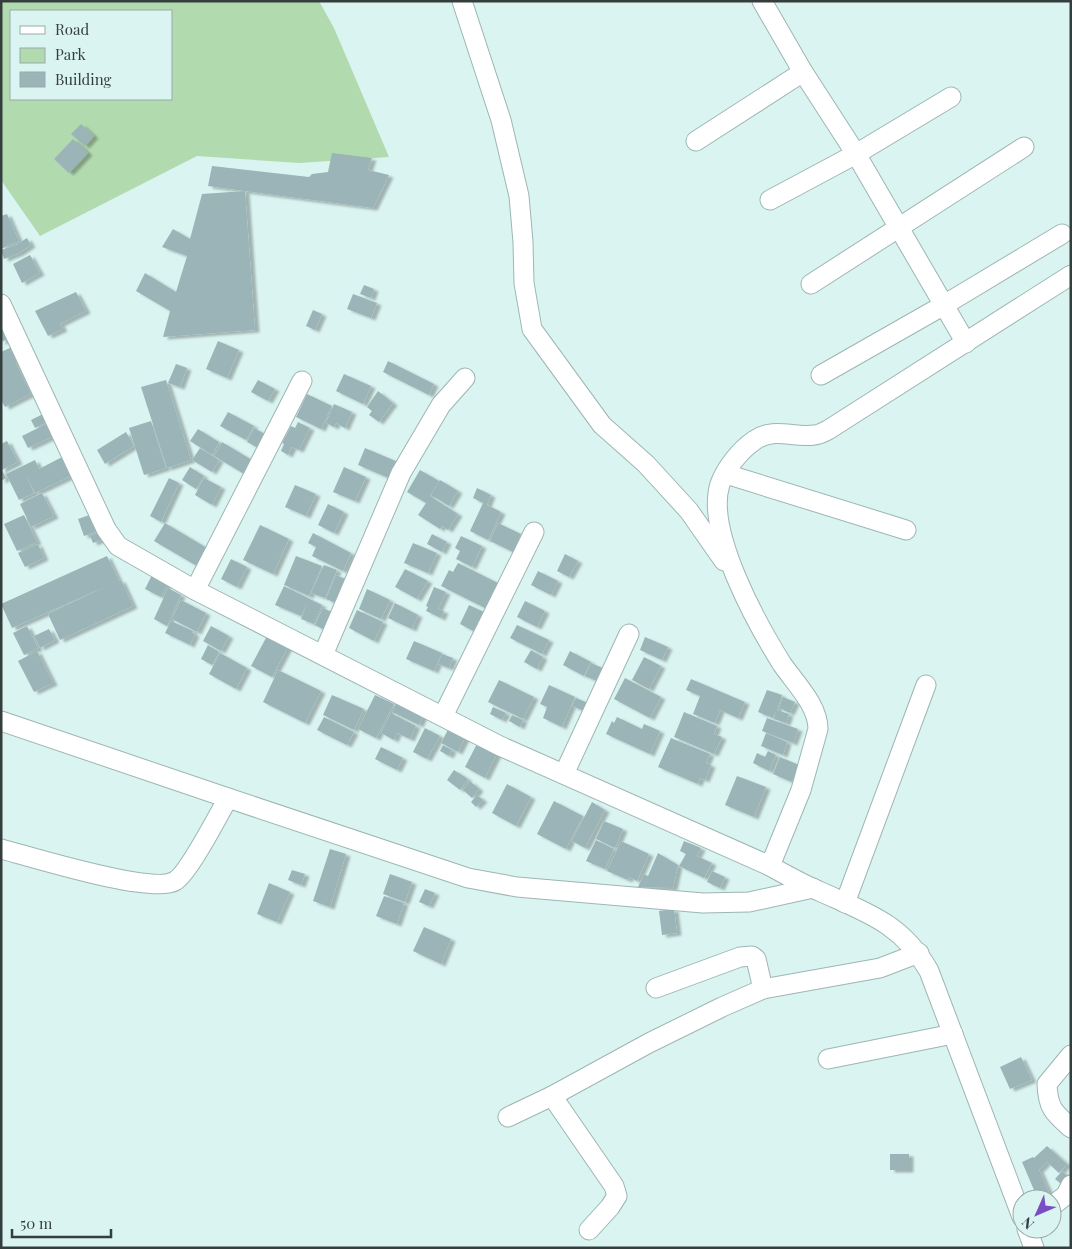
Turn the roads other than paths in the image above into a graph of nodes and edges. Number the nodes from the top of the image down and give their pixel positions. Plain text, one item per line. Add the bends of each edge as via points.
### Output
1 (462, 1) edge
2 (762, 1) edge
3 (803, 72) junction
4 (951, 97) dead end
5 (696, 141) dead end
6 (1024, 147) dead end
7 (856, 154) junction
8 (770, 200) dead end
9 (898, 227) junction
10 (1062, 234) dead end
11 (1071, 275) edge
12 (811, 284) dead end
13 (1, 304) edge
14 (944, 306) junction
15 (966, 343) junction
16 (821, 375) dead end
17 (465, 378) dead end
18 (302, 381) dead end
19 (726, 474) junction
20 (906, 530) dead end
21 (534, 532) dead end
22 (739, 582) junction
23 (195, 590) junction
24 (629, 634) dead end
25 (323, 655) junction
26 (926, 685) dead end
27 (443, 716) junction
28 (1, 721) edge
29 (564, 774) junction
30 (228, 798) junction
31 (1, 849) edge
32 (770, 866) junction
33 (813, 888) junction
34 (845, 903) junction
35 (919, 954) junction
36 (656, 988) dead end
37 (764, 990) junction
38 (953, 1034) junction
39 (1071, 1054) edge
40 (828, 1059) dead end
41 (552, 1096) junction
42 (508, 1117) dead end
43 (1071, 1128) edge
44 (1071, 1185) edge
45 (1012, 1190) edge
46 (1062, 1198) edge
47 (589, 1230) dead end

1 - 22 street via 501,120 519,196 524,283 532,329 602,425 646,464 690,511
2 - 3 street
3 - 5 street
3 - 7 street
4 - 7 street
6 - 9 street
7 - 8 street
7 - 9 street
9 - 12 street
9 - 14 street
10 - 14 street
11 - 15 street
13 - 23 street via 106,529 118,546
14 - 15 street
14 - 16 street
15 - 19 street via 828,430 815,435 777,432 756,439 742,451
17 - 25 street via 441,405 401,473
18 - 23 street
19 - 20 street
19 - 22 street via 720,485 718,513 725,546
21 - 27 street
22 - 32 street via 758,622 818,720 801,790
23 - 25 street
24 - 29 street
25 - 27 street
26 - 34 street
27 - 29 street
28 - 30 street
29 - 32 street
30 - 31 street via 188,868 176,881 159,886 110,878
30 - 33 street via 468,878 517,887 703,903 749,902
32 - 33 street
33 - 34 street
34 - 35 street via 878,918
35 - 37 street via 880,968
35 - 38 street
36 - 37 street via 740,957 752,956 756,959
37 - 41 street via 649,1043
38 - 40 street
38 - 45 street
39 - 43 street via 1046,1084 1048,1102
41 - 42 street
41 - 47 street via 614,1186 617,1196
44 - 46 street

